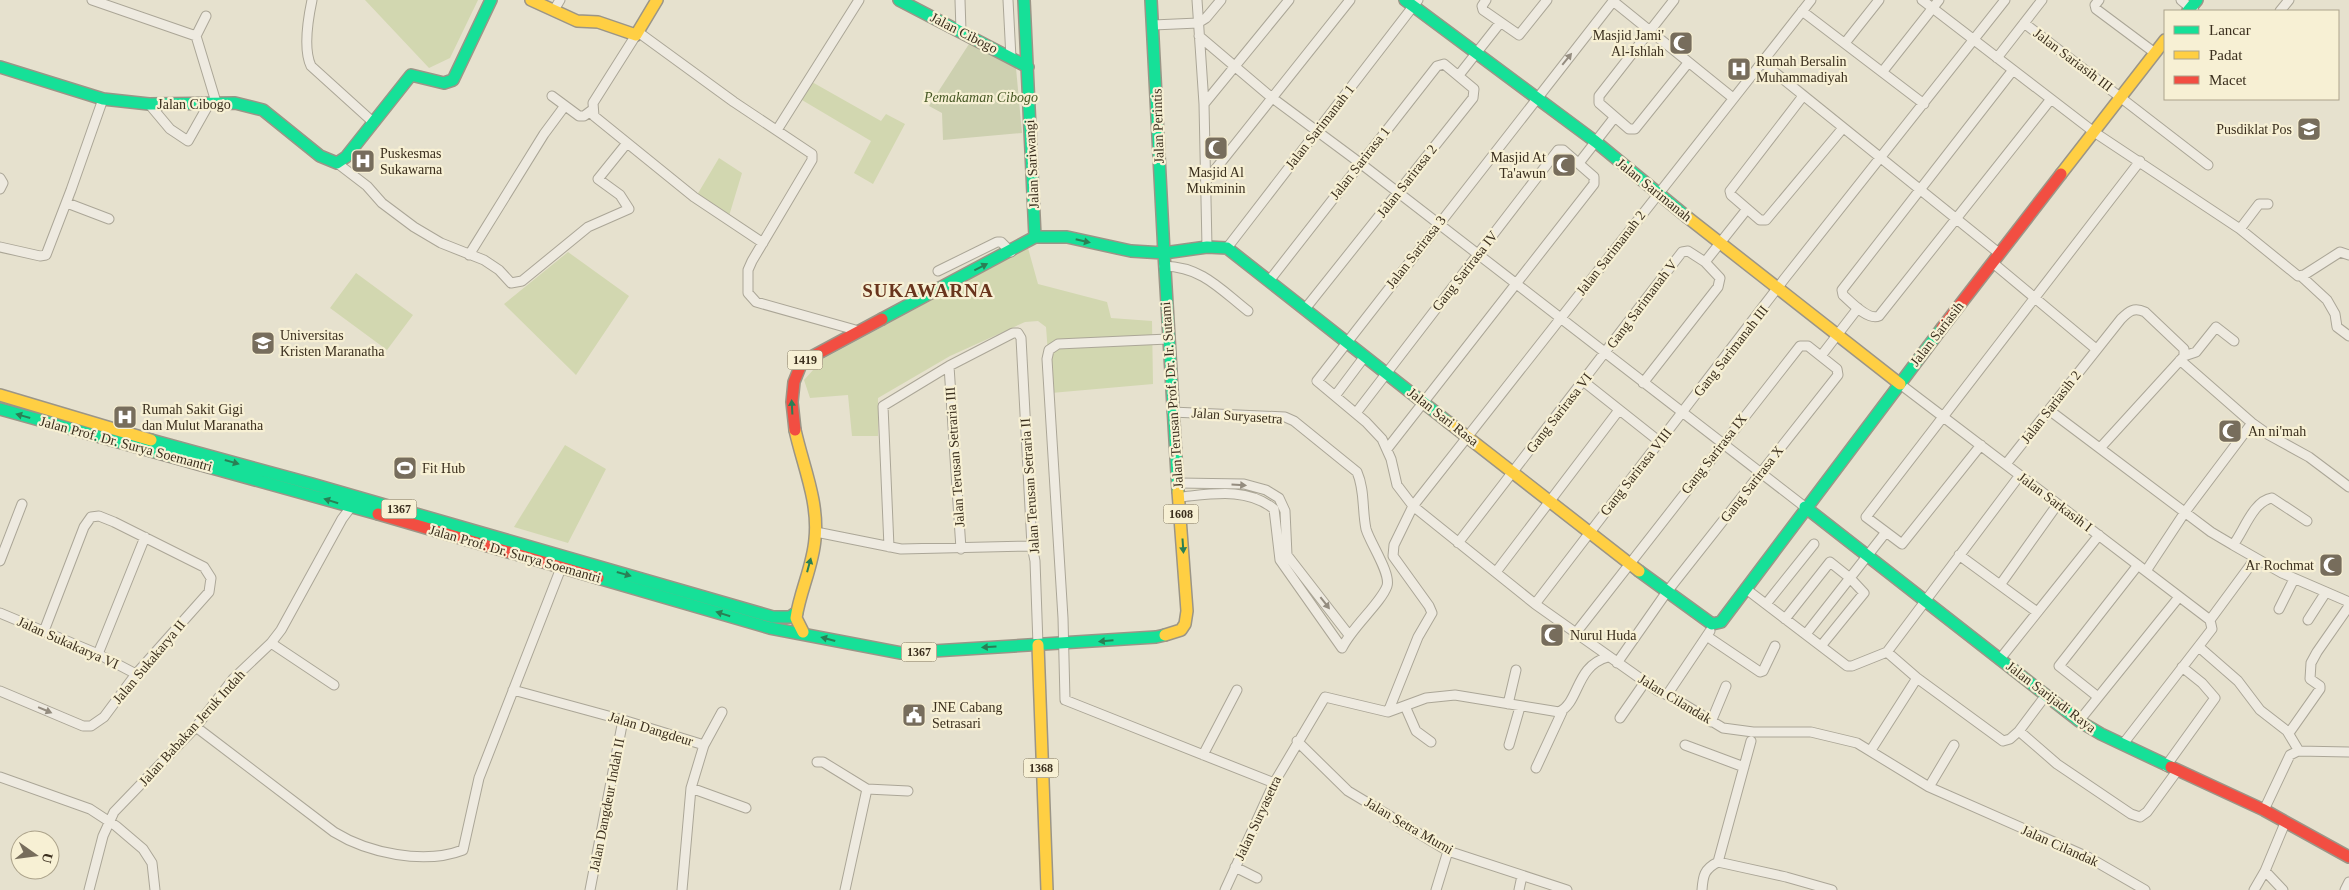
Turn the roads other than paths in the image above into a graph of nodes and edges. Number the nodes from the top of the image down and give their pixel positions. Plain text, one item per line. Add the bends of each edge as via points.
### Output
1 (92, 0) edge
2 (312, 0) edge
3 (491, 0) edge
4 (531, 0) edge
5 (657, 0) edge
6 (859, 0) edge
7 (899, 0) edge
8 (960, 0) edge
9 (1008, 0) edge
10 (1024, 0) edge
11 (1152, 0) edge
12 (1198, 0) edge
13 (1221, 0) edge
14 (1290, 0) edge
15 (1350, 0) edge
16 (1486, 0) edge
17 (1547, 0) edge
18 (1674, 0) edge
19 (1811, 0) edge
20 (1879, 0) edge
21 (1922, 0) edge
22 (1939, 0) edge
23 (2005, 0) edge
24 (2042, 0) edge
25 (2099, 0) edge
26 (2181, 0) edge
27 (1614, 1) edge
28 (1412, 2) edge
29 (557, 5) edge
30 (1933, 8) junction
31 (2193, 8) edge
32 (1802, 11) junction
33 (206, 16) dead end
34 (1198, 23) junction
35 (1500, 23) junction
36 (2024, 23) junction
37 (1153, 25) junction
38 (961, 31) junction
39 (1650, 31) junction
40 (637, 33) junction
41 (196, 36) junction
42 (1199, 36) junction
43 (1974, 40) junction
44 (2164, 41) edge
45 (1845, 43) junction
46 (1477, 52) junction
47 (2154, 53) junction
48 (1011, 58) junction
49 (1998, 58) junction
50 (1688, 62) junction
51 (1762, 62) junction
52 (0, 67) edge
53 (1028, 67) junction
54 (1236, 67) junction
55 (2013, 70) junction
56 (1882, 71) junction
57 (1459, 75) junction
58 (552, 96) dead end
59 (1803, 96) junction
60 (2121, 96) junction
61 (1271, 97) junction
62 (1537, 97) junction
63 (1733, 98) junction
64 (103, 99) junction
65 (2051, 99) junction
66 (213, 102) junction
67 (149, 104) junction
68 (1204, 104) junction
69 (1924, 104) junction
70 (564, 107) junction
71 (592, 110) junction
72 (1614, 118) junction
73 (374, 123) junction
74 (1842, 128) junction
75 (777, 130) junction
76 (1316, 132) junction
77 (2094, 132) junction
78 (1596, 142) junction
79 (627, 143) junction
80 (1881, 159) junction
81 (2140, 161) junction
82 (337, 163) junction
83 (1360, 163) junction
84 (1579, 163) junction
85 (2208, 165) dead end
86 (0, 178) edge
87 (1206, 181) junction
88 (0, 189) edge
89 (1919, 190) junction
90 (1397, 194) junction
91 (1658, 194) junction
92 (67, 203) junction
93 (2268, 204) dead end
94 (1747, 209) junction
95 (109, 219) dead end
96 (1958, 219) junction
97 (1437, 225) junction
98 (2240, 229) junction
99 (1035, 237) junction
100 (1720, 242) junction
101 (763, 243) junction
102 (0, 247) edge
103 (1207, 247) junction
104 (1227, 248) junction
105 (1011, 252) junction
106 (1164, 252) junction
107 (470, 255) junction
108 (1478, 255) junction
109 (2349, 255) edge
110 (1997, 258) junction
111 (1705, 262) junction
112 (1164, 266) junction
113 (938, 271) dead end
114 (2301, 276) junction
115 (1269, 281) junction
116 (1516, 284) junction
117 (1779, 288) junction
118 (2035, 299) junction
119 (1858, 308) junction
120 (1305, 309) junction
121 (1248, 312) dead end
122 (1559, 318) junction
123 (859, 331) junction
124 (1837, 334) junction
125 (2349, 336) edge
126 (1168, 339) junction
127 (1346, 341) junction
128 (2234, 341) dead end
129 (2096, 349) junction
130 (1605, 354) junction
131 (1365, 356) junction
132 (1821, 356) junction
133 (2182, 358) junction
134 (949, 366) junction
135 (1386, 372) junction
136 (1584, 380) junction
137 (1642, 383) junction
138 (1900, 384) junction
139 (0, 395) edge
140 (1339, 399) junction
141 (1424, 402) junction
142 (0, 409) edge
143 (1619, 410) junction
144 (2049, 410) junction
145 (1172, 412) junction
146 (1356, 413) junction
147 (1682, 413) junction
148 (1943, 417) junction
149 (2252, 423) junction
150 (1467, 436) junction
151 (1660, 442) junction
152 (1722, 444) junction
153 (1981, 445) junction
154 (2101, 447) junction
155 (1387, 449) junction
156 (2006, 464) junction
157 (1513, 472) junction
158 (1760, 474) junction
159 (2020, 475) junction
160 (1179, 483) junction
161 (2349, 487) edge
162 (1180, 497) junction
163 (1550, 502) junction
164 (22, 504) dead end
165 (2057, 504) junction
166 (1413, 506) junction
167 (351, 507) junction
168 (1805, 507) junction
169 (2185, 512) junction
170 (2307, 521) dead end
171 (816, 532) junction
172 (1589, 532) junction
173 (1886, 532) junction
174 (2099, 535) junction
175 (145, 537) junction
176 (1458, 543) junction
177 (1814, 544) dead end
178 (2233, 545) junction
179 (1032, 546) junction
180 (889, 547) junction
181 (961, 549) junction
182 (1868, 555) junction
183 (1959, 555) junction
184 (2255, 559) junction
185 (0, 561) edge
186 (1629, 563) junction
187 (2138, 565) junction
188 (561, 568) junction
189 (2146, 571) junction
190 (1496, 572) junction
191 (1850, 578) junction
192 (2294, 579) junction
193 (2000, 585) junction
194 (1746, 589) junction
195 (2326, 592) junction
196 (1666, 593) junction
197 (2179, 597) junction
198 (1925, 599) junction
199 (2349, 602) edge
200 (1535, 604) junction
201 (1766, 604) junction
202 (2349, 606) edge
203 (2279, 609) dead end
204 (797, 612) junction
205 (2037, 612) junction
206 (0, 613) edge
207 (1785, 619) junction
208 (2210, 620) junction
209 (2308, 620) dead end
210 (44, 631) junction
211 (1710, 631) junction
212 (803, 632) junction
213 (1575, 634) junction
214 (1806, 634) junction
215 (1349, 635) junction
216 (272, 643) junction
217 (1065, 644) junction
218 (1038, 645) junction
219 (1775, 646) dead end
220 (1821, 646) junction
221 (2199, 647) junction
222 (1888, 652) junction
223 (98, 654) junction
224 (1608, 657) junction
225 (2000, 659) junction
226 (1617, 663) junction
227 (2182, 667) junction
228 (1516, 670) dead end
229 (136, 674) junction
230 (1917, 678) junction
231 (1645, 682) junction
232 (334, 685) dead end
233 (1726, 686) dead end
234 (513, 690) junction
235 (1237, 690) dead end
236 (0, 691) edge
237 (1669, 696) junction
238 (2046, 696) junction
239 (2098, 697) junction
240 (1508, 704) junction
241 (1405, 706) junction
242 (1520, 707) junction
243 (722, 712) dead end
244 (1388, 712) junction
245 (1562, 712) junction
246 (1620, 718) dead end
247 (623, 720) junction
248 (2079, 721) junction
249 (1710, 722) junction
250 (196, 727) junction
251 (2019, 731) junction
252 (2289, 734) junction
253 (1297, 741) junction
254 (1751, 741) dead end
255 (1431, 742) dead end
256 (2123, 744) junction
257 (704, 745) junction
258 (1509, 745) dead end
259 (1686, 745) dead end
260 (1954, 745) dead end
261 (1871, 750) junction
262 (2348, 750) edge
263 (2299, 751) junction
264 (1203, 755) junction
265 (817, 762) dead end
266 (2166, 766) junction
267 (1744, 767) junction
268 (1536, 768) dead end
269 (2178, 771) junction
270 (0, 777) edge
271 (1274, 783) junction
272 (1929, 787) junction
273 (691, 788) junction
274 (867, 789) junction
275 (908, 791) dead end
276 (746, 808) dead end
277 (2264, 810) junction
278 (109, 820) junction
279 (2285, 823) junction
280 (1448, 851) junction
281 (2349, 857) edge
282 (1718, 862) junction
283 (1235, 867) junction
284 (2265, 871) junction
285 (1522, 876) junction
286 (1258, 878) dead end
287 (2349, 882) edge
288 (89, 890) edge
289 (155, 890) edge
290 (590, 890) edge
291 (682, 890) edge
292 (845, 890) edge
293 (1047, 890) edge
294 (1225, 890) edge
295 (1436, 890) edge
296 (1519, 890) edge
297 (1567, 890) edge
298 (1702, 890) edge
299 (1832, 890) edge
300 (2145, 890) edge
301 (2254, 890) edge
302 (2283, 890) edge
303 (2345, 890) edge

1 - 41 street
2 - 73 street via 308,42 311,66
3 - 73 main road via 453,80 444,82 411,76
4 - 29 main road
5 - 40 main road
6 - 75 street
7 - 38 main road, Jalan Cibogo
8 - 38 street
9 - 48 street
10 - 53 main road, Jalan Sariwangi
11 - 37 main road, Jalan Perintis
12 - 34 street
13 - 34 street
14 - 54 street
15 - 61 street
16 - 35 street via 1482,9
17 - 35 street via 1520,34
18 - 39 street
19 - 32 street, Jalan Sarimanah 2
20 - 45 street
21 - 30 street
22 - 30 street
23 - 43 street, Gang Sarimanah III
24 - 36 street
25 - 47 street via 2096,9
26 - 31 street
27 - 39 street
62 -> 27 street, Jalan Sarirasa 3
28 - 46 main road, Jalan Sarimanah
28 - 76 street, Jalan Sarimanah 1
29 - 40 main road via 576,21 598,22
30 - 43 street
30 - 56 street
32 - 45 street
32 - 51 street, Jalan Sarimanah 2
33 - 41 street
34 - 37 street
34 - 42 street
35 - 46 street
36 - 49 street
36 - 60 street, Jalan Sariasih III
37 - 106 main road, Jalan Perintis
38 - 48 main road, Jalan Cibogo
39 - 50 street
39 - 72 street via 1599,96 1601,106
40 - 71 street
40 - 75 street
41 - 66 street
42 - 54 street
42 - 68 street
43 - 49 street
43 - 69 street, Gang Sarimanah III
44 - 47 main road, Jalan Sariasih
45 - 56 street
46 - 57 street
46 - 62 main road, Jalan Sarimanah
47 - 60 main road, Jalan Sariasih
48 - 53 main road, Jalan Cibogo
49 - 55 street
50 - 63 street
50 - 72 street via 1634,129
51 - 59 street
51 - 63 street, Jalan Sarimanah 2
52 - 64 main road, Jalan Cibogo
53 - 99 main road, Jalan Sariwangi
54 - 61 street
54 - 68 street
55 - 65 street
55 - 89 street
56 - 69 street
57 - 83 street, Jalan Sarirasa 1 via 1444,64 1437,66
57 - 90 street, Jalan Sarirasa 2 via 1474,89 1473,98
58 - 70 street
59 - 74 street
59 - 94 street via 1730,191
60 - 77 main road, Jalan Sariasih
60 - 85 street, Jalan Sariasih III
61 - 76 street
61 - 87 street
62 - 78 main road, Jalan Sarimanah
62 - 97 street, Jalan Sarirasa 3
63 - 91 street, Jalan Sarimanah 2
64 - 67 main road, Jalan Cibogo
64 - 92 street
65 - 77 street
65 - 96 street
66 - 67 main road, Jalan Cibogo
66 - 67 street via 188,141 165,125
66 - 82 main road, Jalan Cibogo via 237,103 263,110 320,156
68 - 87 street
69 - 80 street, Gang Sarimanah III
70 - 71 street via 579,116
70 - 107 street
71 - 79 street via 599,122
72 - 78 street
73 - 82 main road via 346,157
74 - 80 street
74 - 94 street via 1766,220 1761,222
75 - 101 street via 810,152 812,160
76 - 83 street
76 - 104 street, Jalan Sarimanah 1
77 - 81 street
77 - 110 main road, Jalan Sariasih
78 - 84 street
78 - 91 main road, Jalan Sarimanah
79 - 101 street via 694,197
79 - 107 street via 598,179 620,195 630,209 588,227 522,281 511,283 499,270
80 - 89 street
80 - 117 street, Gang Sarimanah III
81 - 98 street
81 - 118 street
82 - 107 street via 407,222 441,243
83 - 90 street
83 - 115 street, Jalan Sarirasa 1
84 - 108 street, Gang Sarirasa IV via 1563,150 1558,150
84 - 116 street via 1594,177 1594,184
86 - 88 street via 3,183
87 - 103 street
89 - 96 street
89 - 119 street via 1842,290 1843,295
90 - 97 street
90 - 120 street, Jalan Sarirasa 2
91 - 100 main road, Jalan Sarimanah
91 - 122 street, Jalan Sarimanah 2
92 - 95 street
92 - 102 street via 46,255
93 - 98 street via 2259,204
94 - 100 street
96 - 110 street
96 - 119 street via 1879,316 1873,317
97 - 108 street
97 - 127 street, Jalan Sarirasa 3
98 - 114 street via 2296,276
99 - 105 main road, 1419
99 -> 106 main road via 1052,236 1146,254
100 - 111 street
100 - 117 main road, Jalan Sarimanah
101 - 123 street via 748,270 746,288 750,298
103 - 104 main road
103 - 106 main road
104 - 115 main road, Jalan Sari Rasa
105 - 113 street via 997,242
123 -> 105 main road, 1419
106 - 112 main road, Jalan Terusan Prof. Dr. Ir. Sutami / 1608
108 - 116 street
108 - 135 street, Gang Sarirasa IV
109 - 114 street via 2340,252
110 - 118 street
110 - 138 main road, Jalan Sariasih
111 - 130 street, Gang Sarimanah V via 1688,251 1682,252
111 - 137 street via 1720,278 1718,287
112 - 121 street via 1200,273
112 - 126 main road, Jalan Terusan Prof. Dr. Ir. Sutami / 1608
114 - 125 street via 2327,300 2336,314 2338,327
115 - 120 main road, Jalan Sari Rasa
116 - 122 street
116 - 141 street
117 - 124 main road, Jalan Sarimanah
117 - 147 street, Gang Sarimanah III
118 - 129 street
118 - 148 street
119 - 124 street
120 - 127 main road, Jalan Sari Rasa
122 - 130 street
122 - 150 street, Jalan Sarimanah 2
171 -> 123 main road, 1419 via 812,492 791,410 796,372 809,357
124 - 132 street
124 - 138 main road, Jalan Sarimanah
126 - 145 main road, Jalan Terusan Prof. Dr. Ir. Sutami / 1608
126 - 217 street via 1058,344 1049,350
127 - 131 main road, Jalan Sari Rasa
127 - 140 street, Jalan Sarirasa 3 via 1317,380
128 - 133 street via 2216,327 2196,352
129 - 133 street, Jalan Sariasih 2 via 2129,311 2138,309 2184,349
129 - 144 street, Jalan Sariasih 2
130 - 136 street, Gang Sarirasa VI
130 - 137 street
131 - 135 main road, Jalan Sari Rasa
131 - 140 street
132 - 152 street, Gang Sarirasa IX via 1806,345 1800,346
132 - 158 street, Gang Sarirasa X via 1837,369 1838,375
133 - 149 street
133 - 154 street
134 - 179 street, Jalan Terusan Setraria II via 1013,333 1018,333 1021,338
134 - 180 street via 882,406
134 - 181 street, Jalan Terusan Setraria III
135 - 141 main road, Jalan Sari Rasa
135 - 146 street, Gang Sarirasa IV
136 - 143 street
136 - 157 street, Gang Sarirasa VI
137 - 147 street
138 - 148 street, Jalan Sarkasih I
138 - 168 main road, Jalan Sariasih
139 -> 204 main road, Jalan Prof. Dr. Surya Soemantri / 1367 via 773,618 790,617
140 - 146 street, Jalan Cilandak
141 - 150 main road, Jalan Sari Rasa
141 - 155 street
167 -> 142 main road, Jalan Prof. Dr. Surya Soemantri / 1367
143 - 151 street
143 - 163 street
144 - 154 street
144 - 156 street, Jalan Sariasih 2
145 - 160 main road, Jalan Terusan Prof. Dr. Ir. Sutami / 1608
145 - 215 street, Jalan Suryasetra via 1286,418 1357,472 1361,480 1366,529 1388,582
146 - 155 street, Jalan Cilandak via 1375,431
147 - 151 street, Gang Sarirasa VIII
147 - 152 street
148 - 153 street, Jalan Sarkasih I
148 - 173 street via 1866,517
149 - 161 street via 2309,457
149 - 169 street
150 - 157 main road, Jalan Sari Rasa
150 - 166 street, Jalan Sarimanah 2
151 - 172 street, Gang Sarirasa VIII
152 - 158 street
152 - 186 street, Gang Sarirasa IX
153 - 156 street, Jalan Sarkasih I
153 - 173 street via 1902,544
154 - 169 street
155 - 166 street, Jalan Cilandak via 1397,485
156 - 159 street, Jalan Sarkasih I
157 - 163 main road, Jalan Sari Rasa
157 - 176 street, Gang Sarirasa VI
158 - 168 street
158 - 196 street, Gang Sarirasa X
159 - 165 street, Jalan Sarkasih I
159 - 183 street
160 - 162 main road, Jalan Terusan Prof. Dr. Ir. Sutami / 1608
160 -> 215 street via 1244,484 1266,490 1279,498 1285,511 1288,555
162 - 215 street, Jalan Suryasetra via 1236,493 1253,497 1274,509 1280,560 1342,648
162 -> 217 main road, Jalan Terusan Prof. Dr. Ir. Sutami / 1608 via 1187,611 1181,630 1156,637
163 - 172 main road, Jalan Sari Rasa
163 - 190 street
164 - 185 street
165 - 174 street, Jalan Sarkasih I
165 - 193 street
166 - 176 street, Jalan Cilandak
166 - 244 street, Jalan Sarimanah 2 via 1394,545 1393,556 1432,613 1418,637
167 - 188 main road, Jalan Prof. Dr. Surya Soemantri / 1367
167 - 216 street, Jalan Babakan Jeruk Indah
168 - 182 main road, Jalan Sarijadi Raya
168 - 194 main road, Jalan Sariasih
169 - 178 street
169 - 189 street
170 - 178 street via 2272,498 2264,499
171 - 180 street
204 -> 171 main road, 1419
172 - 186 main road, Jalan Sari Rasa
172 - 200 street, Gang Sarirasa VIII
173 - 182 street
174 - 187 street, Jalan Sarkasih I
174 - 205 street
175 - 210 street via 99,516 87,520
175 - 223 street
175 - 229 street, Jalan Sukakarya II via 204,567 211,587
176 - 190 street, Jalan Cilandak
177 - 201 street
178 - 184 street
179 - 181 street
179 - 218 street via 1031,576
180 - 181 street
182 - 191 street
182 - 198 main road, Jalan Sarijadi Raya
183 - 193 street
183 - 198 street
184 - 192 street
184 - 208 street
186 - 196 main road, Jalan Sari Rasa
186 - 213 street, Gang Sarirasa IX
187 - 189 street, Jalan Sarkasih I
187 - 239 street via 2059,666
212 -> 188 main road, Jalan Prof. Dr. Surya Soemantri / 1367 via 770,628
188 - 234 street
189 - 197 street, Jalan Sarkasih I
190 - 200 street, Jalan Cilandak
191 - 207 street via 1830,562
191 - 214 street
191 - 220 street via 1863,590 1863,596
192 - 195 street
192 - 203 street
193 - 205 street
194 - 201 street
194 - 211 main road, Jalan Sariasih
195 - 199 street
195 - 209 street
196 - 211 main road, Jalan Sari Rasa
196 - 226 street, Gang Sarirasa X
197 - 208 street, Jalan Sarkasih I
197 - 239 street
198 - 222 street
198 - 225 main road, Jalan Sarijadi Raya
200 - 213 street, Jalan Cilandak
201 - 207 street
202 - 252 street via 2311,663 2310,679 2320,689
204 - 212 main road via 796,618
205 - 225 street
206 - 210 street, Jalan Sukakarya VI
207 - 214 street
208 - 221 street via 2212,629
210 - 223 street, Jalan Sukakarya VI
211 - 219 street via 1760,672
211 - 237 street
218 -> 212 main road, Jalan Prof. Dr. Surya Soemantri / 1367 via 901,653 862,648
213 - 224 street, Jalan Cilandak
214 - 220 street
216 - 232 street
216 - 250 street, Jalan Babakan Jeruk Indah via 232,679
217 - 218 main road, Jalan Terusan Prof. Dr. Ir. Sutami / 1608
217 - 264 street via 1065,700
218 - 293 main road, 1368
220 - 222 street via 1850,666
221 - 227 street
221 - 252 street via 2238,681 2260,710
222 - 230 street
223 - 229 street, Jalan Sukakarya VI
224 - 226 street, Jalan Cilandak
224 - 245 street via 1596,660 1587,669
225 - 238 main road, Jalan Sarijadi Raya
226 - 231 street, Jalan Cilandak
227 - 256 street
227 - 266 street via 2215,698
228 - 240 street
236 -> 229 street, Jalan Sukakarya II via 83,726 91,726 104,718
230 - 251 street via 2003,741
230 - 261 street
231 - 237 street, Jalan Cilandak
231 - 246 street
233 - 249 street
234 - 247 street, Jalan Dangdeur
234 - 250 street via 479,778 463,850 452,854 405,856 367,848 334,832
235 - 264 street
237 - 249 street, Jalan Cilandak
238 - 248 main road, Jalan Sarijadi Raya
238 - 251 street
239 - 248 street
240 - 241 street via 1441,695
240 - 242 street
241 - 244 street
241 - 255 street via 1416,731
242 - 245 street
242 - 258 street
243 - 257 street
244 - 253 street, Jalan Suryasetra via 1325,697
245 - 268 street
247 - 257 street, Jalan Dangdeur
247 - 290 street, Jalan Dangdeur Indah II
248 - 256 main road, Jalan Sarijadi Raya
249 - 261 street, Jalan Cilandak via 1723,728 1753,732 1811,732 1857,743
250 - 278 street, Jalan Babakan Jeruk Indah
251 - 269 street via 2057,764 2140,817
252 - 263 street
253 - 271 street, Jalan Suryasetra
253 - 280 street, Jalan Setra Murni via 1348,791
254 - 267 street
256 - 266 main road, Jalan Sarijadi Raya
257 - 273 street, Jalan Dangdeur
259 - 267 street
260 - 272 street
261 - 272 street, Jalan Cilandak
262 - 263 street
263 - 277 street via 2287,759
264 - 271 street
265 - 274 street via 823,762
266 - 269 main road, Jalan Sarijadi Raya
267 - 282 street
269 - 277 main road, Jalan Sarijadi Raya
270 - 278 street via 90,809
271 - 283 street, Jalan Suryasetra
272 - 300 street, Jalan Cilandak via 2088,857
273 - 276 street
273 - 291 street, Jalan Dangdeur
274 - 275 street
274 - 292 street
277 - 279 main road, Jalan Sarijadi Raya
278 - 288 street
278 - 289 street via 143,849 152,864
279 - 281 main road, Jalan Sarijadi Raya
279 - 284 street
280 - 285 street, Jalan Setra Murni
280 - 295 street
282 - 298 street via 1708,867 1703,875
282 - 299 street
283 - 286 street
283 - 294 street, Jalan Suryasetra
284 - 301 street
284 - 302 street
285 - 296 street
285 - 297 street, Jalan Setra Murni
287 - 303 street

